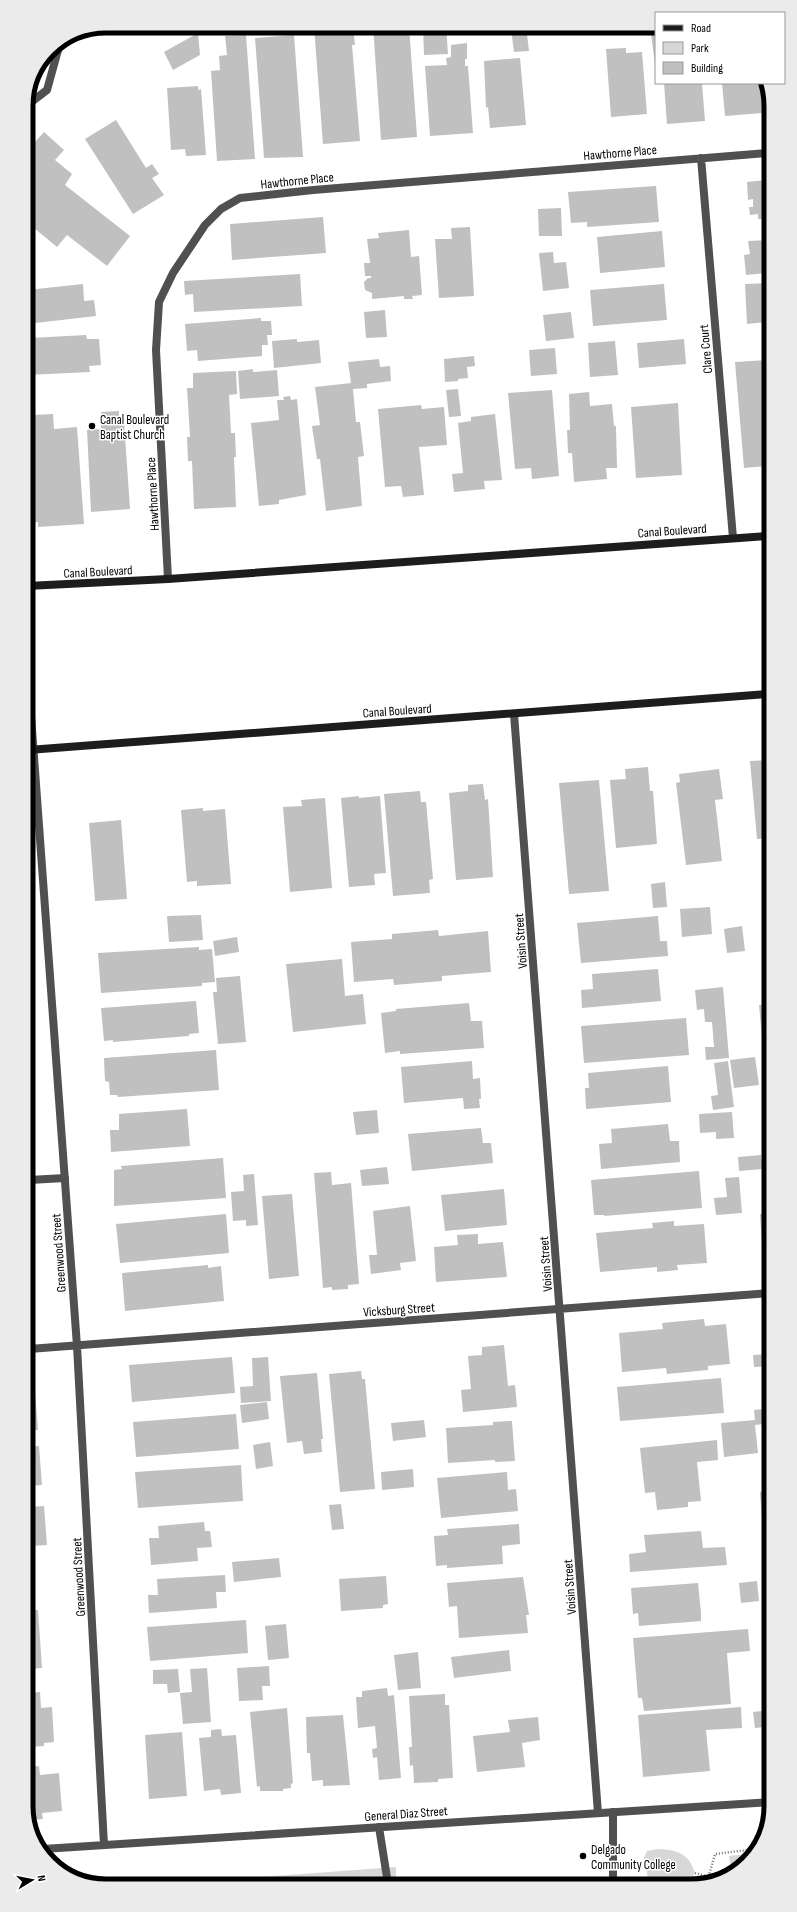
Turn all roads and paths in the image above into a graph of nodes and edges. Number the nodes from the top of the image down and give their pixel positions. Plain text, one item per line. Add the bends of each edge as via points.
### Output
1 (58, 51) edge
2 (33, 101) edge
3 (764, 153) edge
4 (701, 158) junction
5 (764, 536) edge
6 (733, 538) junction
7 (168, 579) junction
8 (33, 586) edge
9 (764, 694) edge
10 (514, 714) junction
11 (33, 750) edge
12 (33, 775) edge
13 (65, 1178) junction
14 (33, 1180) edge
15 (764, 1294) edge
16 (560, 1309) junction
17 (77, 1346) junction
18 (33, 1349) edge
19 (764, 1802) edge
20 (613, 1812) junction
21 (598, 1813) junction
22 (379, 1827) junction
23 (104, 1845) junction
24 (47, 1849) edge
25 (750, 1850) edge
26 (695, 1873) dead end
27 (708, 1877) joint
28 (387, 1879) edge
29 (613, 1879) edge

1 - 2 street via 47,90
3 - 4 street, Hawthorne Place
4 - 6 street, Clare Court
4 - 7 street, Hawthorne Place via 313,190 240,198 221,209 204,225 173,273 159,302 156,350
5 - 6 main road, Canal Boulevard
6 - 7 main road, Canal Boulevard
7 - 8 main road, Canal Boulevard
9 - 10 main road, Canal Boulevard
10 - 11 main road, Canal Boulevard
10 - 16 street, Voisin Street
12 - 13 street, Greenwood Street
13 - 14 street
13 - 17 street, Greenwood Street
15 - 16 street, Vicksburg Street
16 - 17 street, Vicksburg Street
16 - 21 street, Voisin Street
17 - 18 street, Vicksburg Street
17 - 23 street, Greenwood Street
19 - 20 street, General Diaz Street
20 - 21 street, General Diaz Street
20 - 29 street
21 - 22 street, General Diaz Street
22 - 23 street, General Diaz Street
22 - 28 street
23 - 24 street, General Diaz Street
25 - 27 path via 715,1854
26 - 27 path

